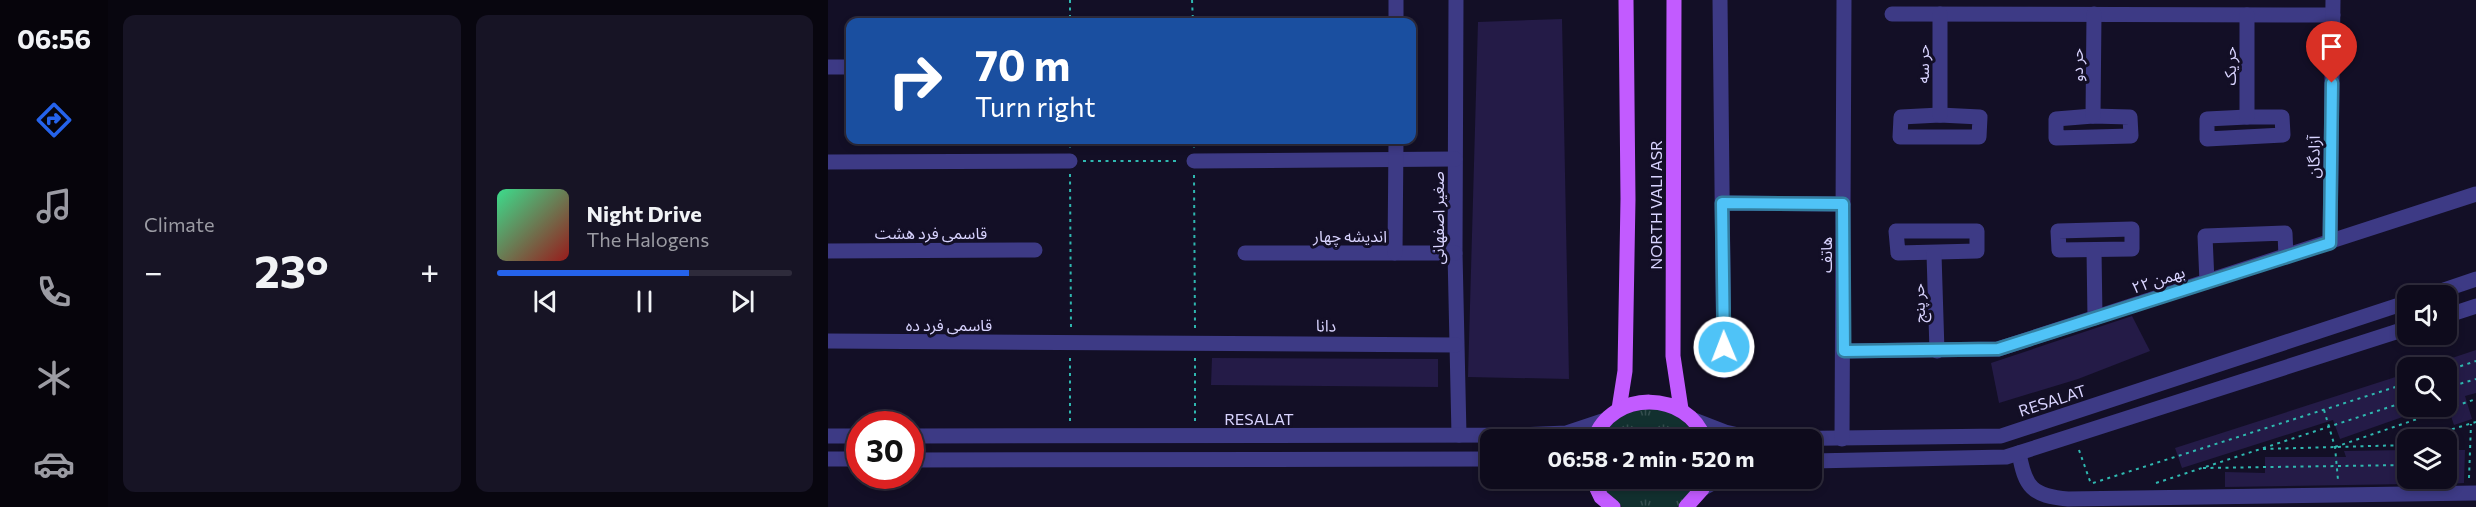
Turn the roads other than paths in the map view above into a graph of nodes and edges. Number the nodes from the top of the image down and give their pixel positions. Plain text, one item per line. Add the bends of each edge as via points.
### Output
1 (1396, 0) edge
2 (1456, 0) edge
3 (1626, 0) edge
4 (1674, 0) edge
5 (1720, 0) edge
6 (1844, 0) edge
7 (1913, 7) edge
8 (1965, 7) edge
9 (2074, 7) edge
10 (2118, 7) edge
11 (2225, 7) edge
12 (2271, 7) edge
13 (2333, 8) edge
14 (1892, 14) dead end
15 (1940, 14) junction
16 (2094, 14) junction
17 (2247, 15) junction
18 (1396, 18) edge
19 (828, 67) edge
20 (846, 67) edge
21 (1940, 115) junction
22 (2093, 116) dead end
23 (2247, 117) junction
24 (1396, 144) edge
25 (1396, 159) junction
26 (1455, 159) junction
27 (1070, 161) road end
28 (1194, 161) road end
29 (828, 162) edge
30 (2476, 194) edge
31 (1722, 203) junction
32 (1843, 204) junction
33 (2330, 243) junction
34 (1035, 250) dead end
35 (2094, 250) dead end
36 (828, 251) edge
37 (1245, 253) dead end
38 (1395, 253) junction
39 (1455, 253) junction
40 (1934, 254) junction
41 (2286, 257) junction
42 (2476, 279) edge
43 (2207, 282) junction
44 (2457, 285) edge
45 (2397, 306) edge
46 (2476, 306) edge
47 (2457, 312) edge
48 (2095, 318) junction
49 (2397, 332) edge
50 (828, 341) edge
51 (1195, 342) joint
52 (1456, 345) junction
53 (1844, 351) junction
54 (1938, 351) junction
55 (1725, 371) dead end
56 (1619, 408) junction
57 (1681, 410) junction
58 (1605, 420) junction
59 (1694, 420) junction
60 (1600, 429) edge
61 (1699, 429) edge
62 (1460, 435) junction
63 (828, 436) edge
64 (846, 436) edge
65 (924, 436) edge
66 (1842, 439) junction
67 (2019, 453) junction
68 (828, 459) edge
69 (846, 459) edge
70 (924, 459) edge
71 (1480, 459) edge
72 (1822, 461) edge
73 (2472, 488) edge
74 (1596, 489) edge
75 (1701, 489) edge
76 (1607, 504) edge
77 (1689, 506) edge

1 - 18 street
2 - 26 street, صغیر اصفهانی
3 - 56 main road, NORTH VALI ASR via 1628,199 1624,371
4 - 57 main road, NORTH VALI ASR via 1673,356
5 - 31 street
6 - 32 street, هاتف
7 - 14 street
7 - 15 street
8 - 9 street
8 - 15 street
9 - 16 street
10 - 11 street
10 - 16 street
11 - 17 street
12 - 13 street
12 - 17 street
13 - 33 street, آزادگان
15 - 21 street, حر سه
16 - 22 street, حر دو
17 - 23 street, حر یک
19 - 20 street
21 - 21 street via 1980,117 1979,137 1900,137 1901,117
23 - 23 street via 2282,117 2283,135 2206,139 2207,119
24 - 25 street
25 - 26 street
25 - 28 street
25 - 38 street
26 - 39 street, صغیر اصفهانی
27 - 29 street
30 - 33 street, ۲۲ بهمن
31 - 32 street
31 - 55 street
32 - 53 street, هاتف
33 - 41 street, ۲۲ بهمن
34 - 36 street, قاسمی فرد هشت
35 - 48 street
37 - 38 street, اندیشه چهار
38 - 39 street, اندیشه چهار
39 - 52 street, صغیر اصفهانی
40 - 40 street via 1977,250 1977,231 1896,231 1898,253
40 - 54 street, حر پنج
41 - 43 street, ۲۲ بهمن
41 - 43 street via 2285,233 2205,236
42 - 44 street
43 - 48 street, ۲۲ بهمن
45 - 66 street, RESALAT via 2001,436
46 - 47 street
48 - 54 street, ۲۲ بهمن via 1998,349
49 - 67 street
50 - 51 street, قاسمی فرد ده
51 - 52 street, دانا
52 - 62 street, صغیر اصفهانی
53 - 54 street, ۲۲ بهمن
53 - 66 street, هاتف
56 - 57 main road via 1640,401 1661,402
56 - 58 main road
57 - 59 main road
58 - 60 main road
58 - 62 street, RESALAT via 1566,433
59 - 61 main road
59 - 66 street, RESALAT via 1756,439
62 - 65 street, RESALAT
63 - 64 street
67 - 72 street via 2006,457
67 - 73 street via 2023,477 2032,490 2068,499
68 - 69 street
70 - 71 street
74 - 76 main road
75 - 77 main road

